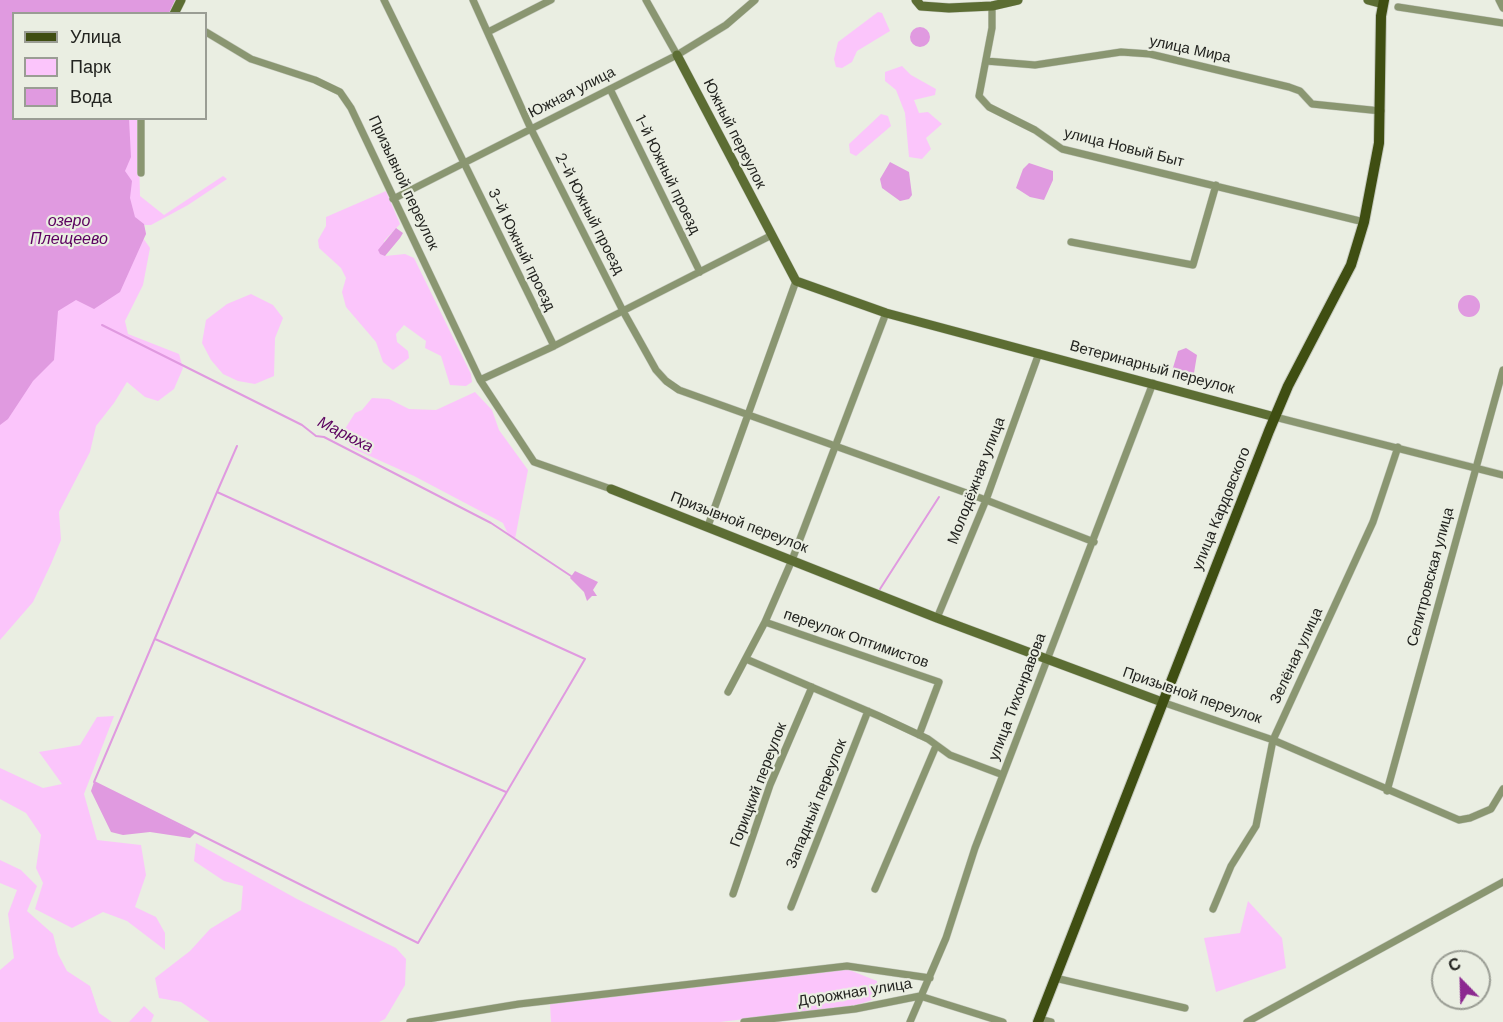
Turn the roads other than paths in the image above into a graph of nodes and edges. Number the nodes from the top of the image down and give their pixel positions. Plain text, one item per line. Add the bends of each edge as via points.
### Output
1 (384, 0) edge
2 (473, 0) edge
3 (551, 0) edge
4 (646, 0) edge
5 (755, 0) edge
6 (916, 0) edge
7 (1018, 0) edge
8 (1368, 0) edge
9 (1499, 0) edge
10 (1383, 2) edge
11 (992, 6) junction
12 (1398, 7) dead end
13 (1503, 8) edge
14 (1503, 23) edge
15 (488, 32) junction
16 (207, 33) edge
17 (677, 55) junction
18 (986, 61) junction
19 (610, 89) junction
20 (1382, 111) junction
21 (141, 120) edge
22 (531, 129) junction
23 (464, 164) junction
24 (141, 173) dead end
25 (1216, 185) junction
26 (393, 199) junction
27 (1364, 222) junction
28 (770, 236) junction
29 (1071, 242) dead end
30 (700, 272) junction
31 (796, 282) junction
32 (623, 311) junction
33 (886, 313) junction
34 (554, 346) junction
35 (1039, 353) junction
36 (1503, 370) edge
37 (480, 380) junction
38 (1153, 383) junction
39 (749, 414) junction
40 (1275, 417) junction
41 (835, 446) junction
42 (1398, 447) junction
43 (1475, 467) junction
44 (1503, 475) edge
45 (611, 489) joint
46 (986, 500) junction
47 (708, 526) junction
48 (1094, 542) junction
49 (792, 560) junction
50 (937, 618) junction
51 (765, 622) junction
52 (746, 659) junction
53 (1047, 660) junction
54 (812, 687) junction
55 (728, 692) dead end
56 (1162, 702) junction
57 (868, 711) junction
58 (919, 735) junction
59 (1273, 740) junction
60 (936, 746) junction
61 (1003, 775) junction
62 (1503, 789) edge
63 (1387, 791) junction
64 (1503, 882) edge
65 (875, 889) dead end
66 (734, 894) dead end
67 (791, 907) dead end
68 (1213, 909) dead end
69 (930, 978) junction
70 (1055, 978) junction
71 (920, 996) junction
72 (1185, 1008) dead end
73 (785, 1020) edge
74 (1039, 1020) edge
75 (1259, 1020) edge
76 (410, 1022) edge
77 (744, 1022) edge
78 (910, 1022) edge
79 (1003, 1022) edge
80 (1052, 1022) edge
81 (1247, 1022) edge

1 - 23 street, 3-й Южный проезд
2 - 15 street, 2-й Южный проезд
3 - 15 street
4 - 17 street, Южный переулок
5 - 17 street, Южная улица via 726,25
6 - 11 street via 921,6
7 - 11 street
8 - 10 street
9 - 13 street
10 - 20 main road, улица Кардовского
11 - 18 street, улица Новый Быт
12 - 14 street
15 - 22 street, 2-й Южный проезд
16 - 26 street, Призывной переулок via 252,59 340,92
17 - 19 street, Южная улица
17 - 28 street, Южный переулок
18 - 20 street, улица Мира via 1035,65 1121,52 1150,54 1289,87 1300,91 1312,104
18 - 25 street, улица Новый Быт via 979,96 982,102 1062,149
19 - 22 street, Южная улица
19 - 30 street, 1-й Южный проезд
20 - 27 main road, улица Кардовского
21 - 24 street
22 - 23 street, Южная улица
22 - 32 street, 2-й Южный проезд
23 - 26 street, Южная улица
23 - 34 street, 3-й Южный проезд
25 - 27 street, улица Новый Быт
25 - 29 street via 1193,266
26 - 37 street, Призывной переулок
27 - 40 main road, улица Кардовского via 1351,265
28 - 30 street
28 - 31 street, Южный переулок
30 - 32 street
31 - 33 street, Ветеринарный переулок
31 - 39 street
32 - 34 street
32 - 39 street, 2-й Южный проезд via 666,381 679,390
33 - 35 street, Ветеринарный переулок
33 - 41 street
34 - 37 street
35 - 38 street, Ветеринарный переулок
35 - 46 street, Молодёжная улица
36 - 43 street, Селитровская улица
37 - 45 street, Призывной переулок via 534,462
38 - 40 street, Ветеринарный переулок
38 - 48 street, улица Тихонравова
39 - 41 street
39 - 47 street
40 - 42 street, Ветеринарный переулок
40 - 56 main road, улица Кардовского
41 - 46 street
41 - 49 street
42 - 43 street, Ветеринарный переулок
42 - 59 street, Зелёная улица via 1373,522
43 - 44 street, Ветеринарный переулок
43 - 63 street, Селитровская улица
45 - 47 street, Призывной переулок
46 - 48 street
46 - 50 street, Молодёжная улица
47 - 49 street, Призывной переулок
48 - 53 street, улица Тихонравова
49 - 50 street, Призывной переулок
49 - 51 street
50 - 53 street, Призывной переулок
51 - 52 street
51 - 58 street, переулок Оптимистов via 939,682
52 - 54 street
52 - 55 street
53 - 56 street, Призывной переулок
53 - 61 street, улица Тихонравова
54 - 57 street
54 - 66 street, Горицкий переулок via 770,785
56 - 59 street, Призывной переулок
56 - 70 main road, улица Кардовского
57 - 58 street
57 - 67 street, Западный переулок
58 - 60 street
59 - 63 street, Призывной переулок
59 - 68 street, Зелёная улица via 1256,826 1231,866
60 - 61 street
60 - 65 street
61 - 69 street, улица Тихонравова
62 - 63 street, Призывной переулок via 1491,808 1459,820
64 - 75 street
69 - 71 street, улица Тихонравова
69 - 76 street via 847,966 519,1004
70 - 72 street
70 - 74 main road, улица Кардовского
71 - 73 street, Дорожная улица
71 - 78 street, улица Тихонравова
71 - 79 street, Дорожная улица
73 - 77 street, Дорожная улица
74 - 80 street
75 - 81 street

